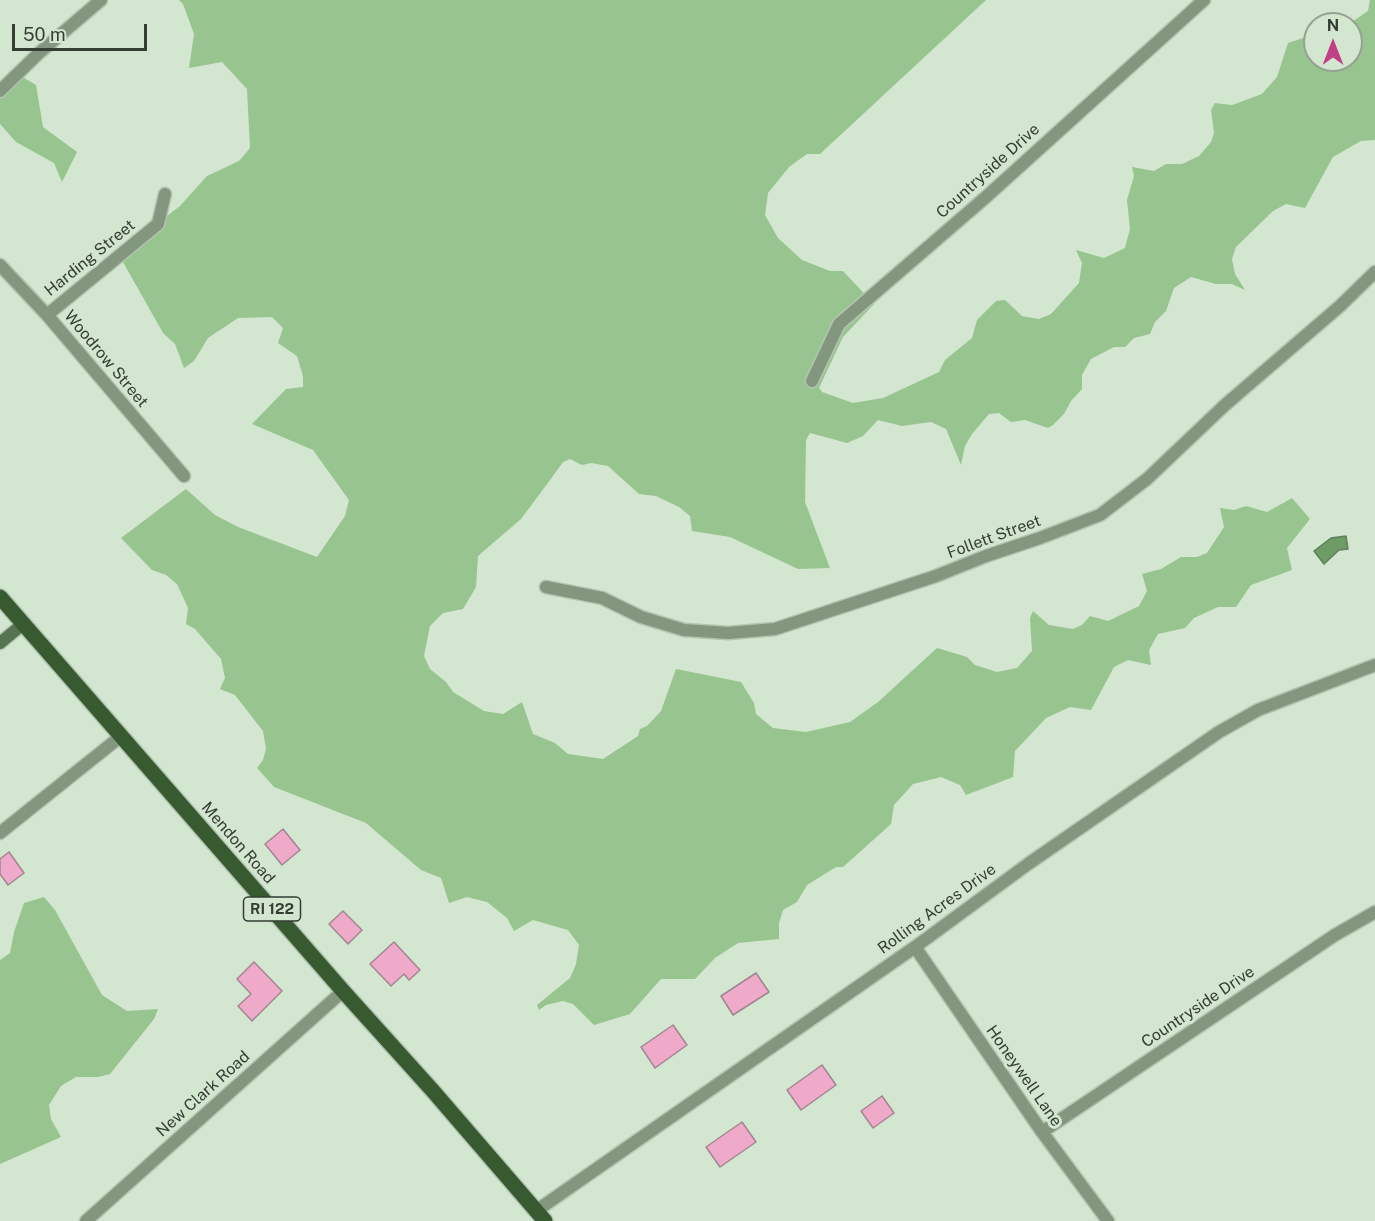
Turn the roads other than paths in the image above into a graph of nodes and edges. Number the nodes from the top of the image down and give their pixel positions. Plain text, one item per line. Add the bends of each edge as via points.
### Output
1 (101, 0) edge
2 (1204, 0) edge
3 (0, 91) edge
4 (165, 194) dead end
5 (0, 265) edge
6 (1375, 272) edge
7 (47, 315) junction
8 (812, 381) dead end
9 (184, 476) dead end
10 (546, 587) dead end
11 (0, 597) edge
12 (23, 624) junction
13 (0, 643) edge
14 (1375, 665) edge
15 (120, 737) junction
16 (0, 833) edge
17 (1375, 912) edge
18 (915, 947) junction
19 (343, 991) junction
20 (1042, 1132) junction
21 (540, 1216) edge
22 (86, 1221) edge
23 (1108, 1221) edge

1 - 3 street
2 - 8 street, Countryside Drive via 839,324
4 - 7 street, Harding Street via 158,224
5 - 7 street, Woodrow Street
6 - 10 street, Follett Street via 1147,479 1100,515 1040,538 775,629 728,633 684,630 641,617 602,598
7 - 9 street, Woodrow Street
11 - 12 main road, Mendon Road / RI 122
12 - 13 street
12 - 15 main road, Mendon Road / RI 122
14 - 18 street, Rolling Acres Drive via 1258,710 1219,732
15 - 16 street
15 - 19 main road, Mendon Road / RI 122
17 - 20 street, Countryside Drive
18 - 20 street, Honeywell Lane
18 - 21 street, Rolling Acres Drive
19 - 21 main road, Mendon Road / RI 122
19 - 22 street, New Clark Road
20 - 23 street, Honeywell Lane

